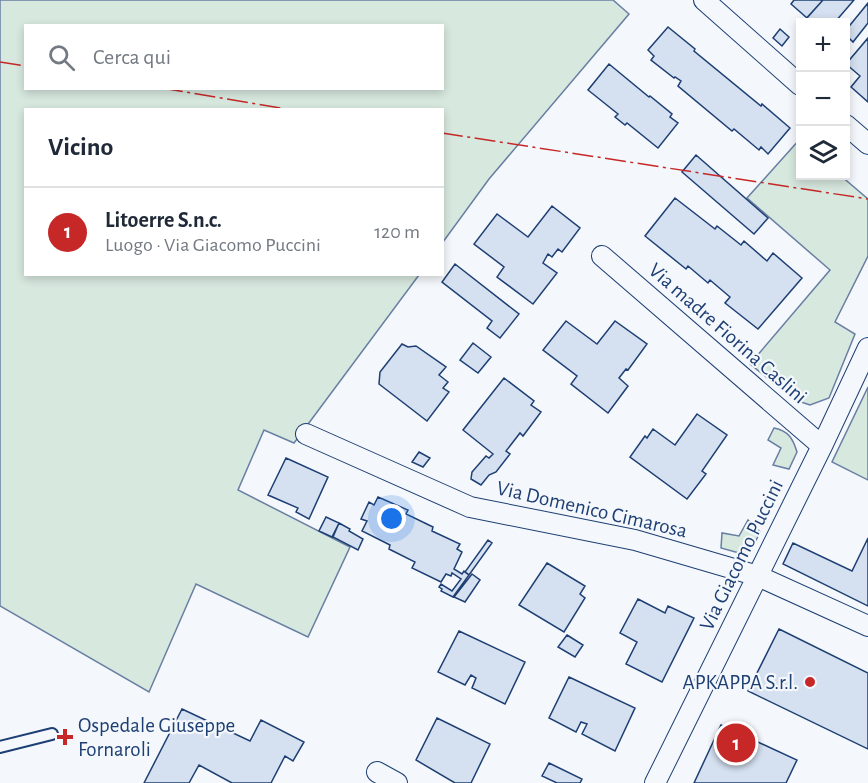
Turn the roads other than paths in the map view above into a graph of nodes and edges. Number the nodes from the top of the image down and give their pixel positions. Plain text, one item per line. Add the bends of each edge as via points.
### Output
1 (704, 0) edge
2 (796, 81) edge
3 (847, 126) edge
4 (868, 144) edge
5 (603, 256) dead end
6 (868, 348) edge
7 (306, 434) dead end
8 (822, 446) junction
9 (758, 576) junction
10 (868, 626) edge
11 (52, 734) dead end
12 (0, 747) edge
13 (377, 772) dead end
14 (398, 783) edge
15 (655, 783) edge

1 - 2 street
3 - 4 street
5 - 8 street, Via madre Fiorina Caslini
6 - 8 street, Via Giacomo Puccini
7 - 9 street, Via Domenico Cimarosa via 470,507 635,540
8 - 9 street, Via Giacomo Puccini
9 - 10 street, Via Domenico Cimarosa
9 - 15 street, Via Giacomo Puccini
11 - 12 lane
13 - 14 street

